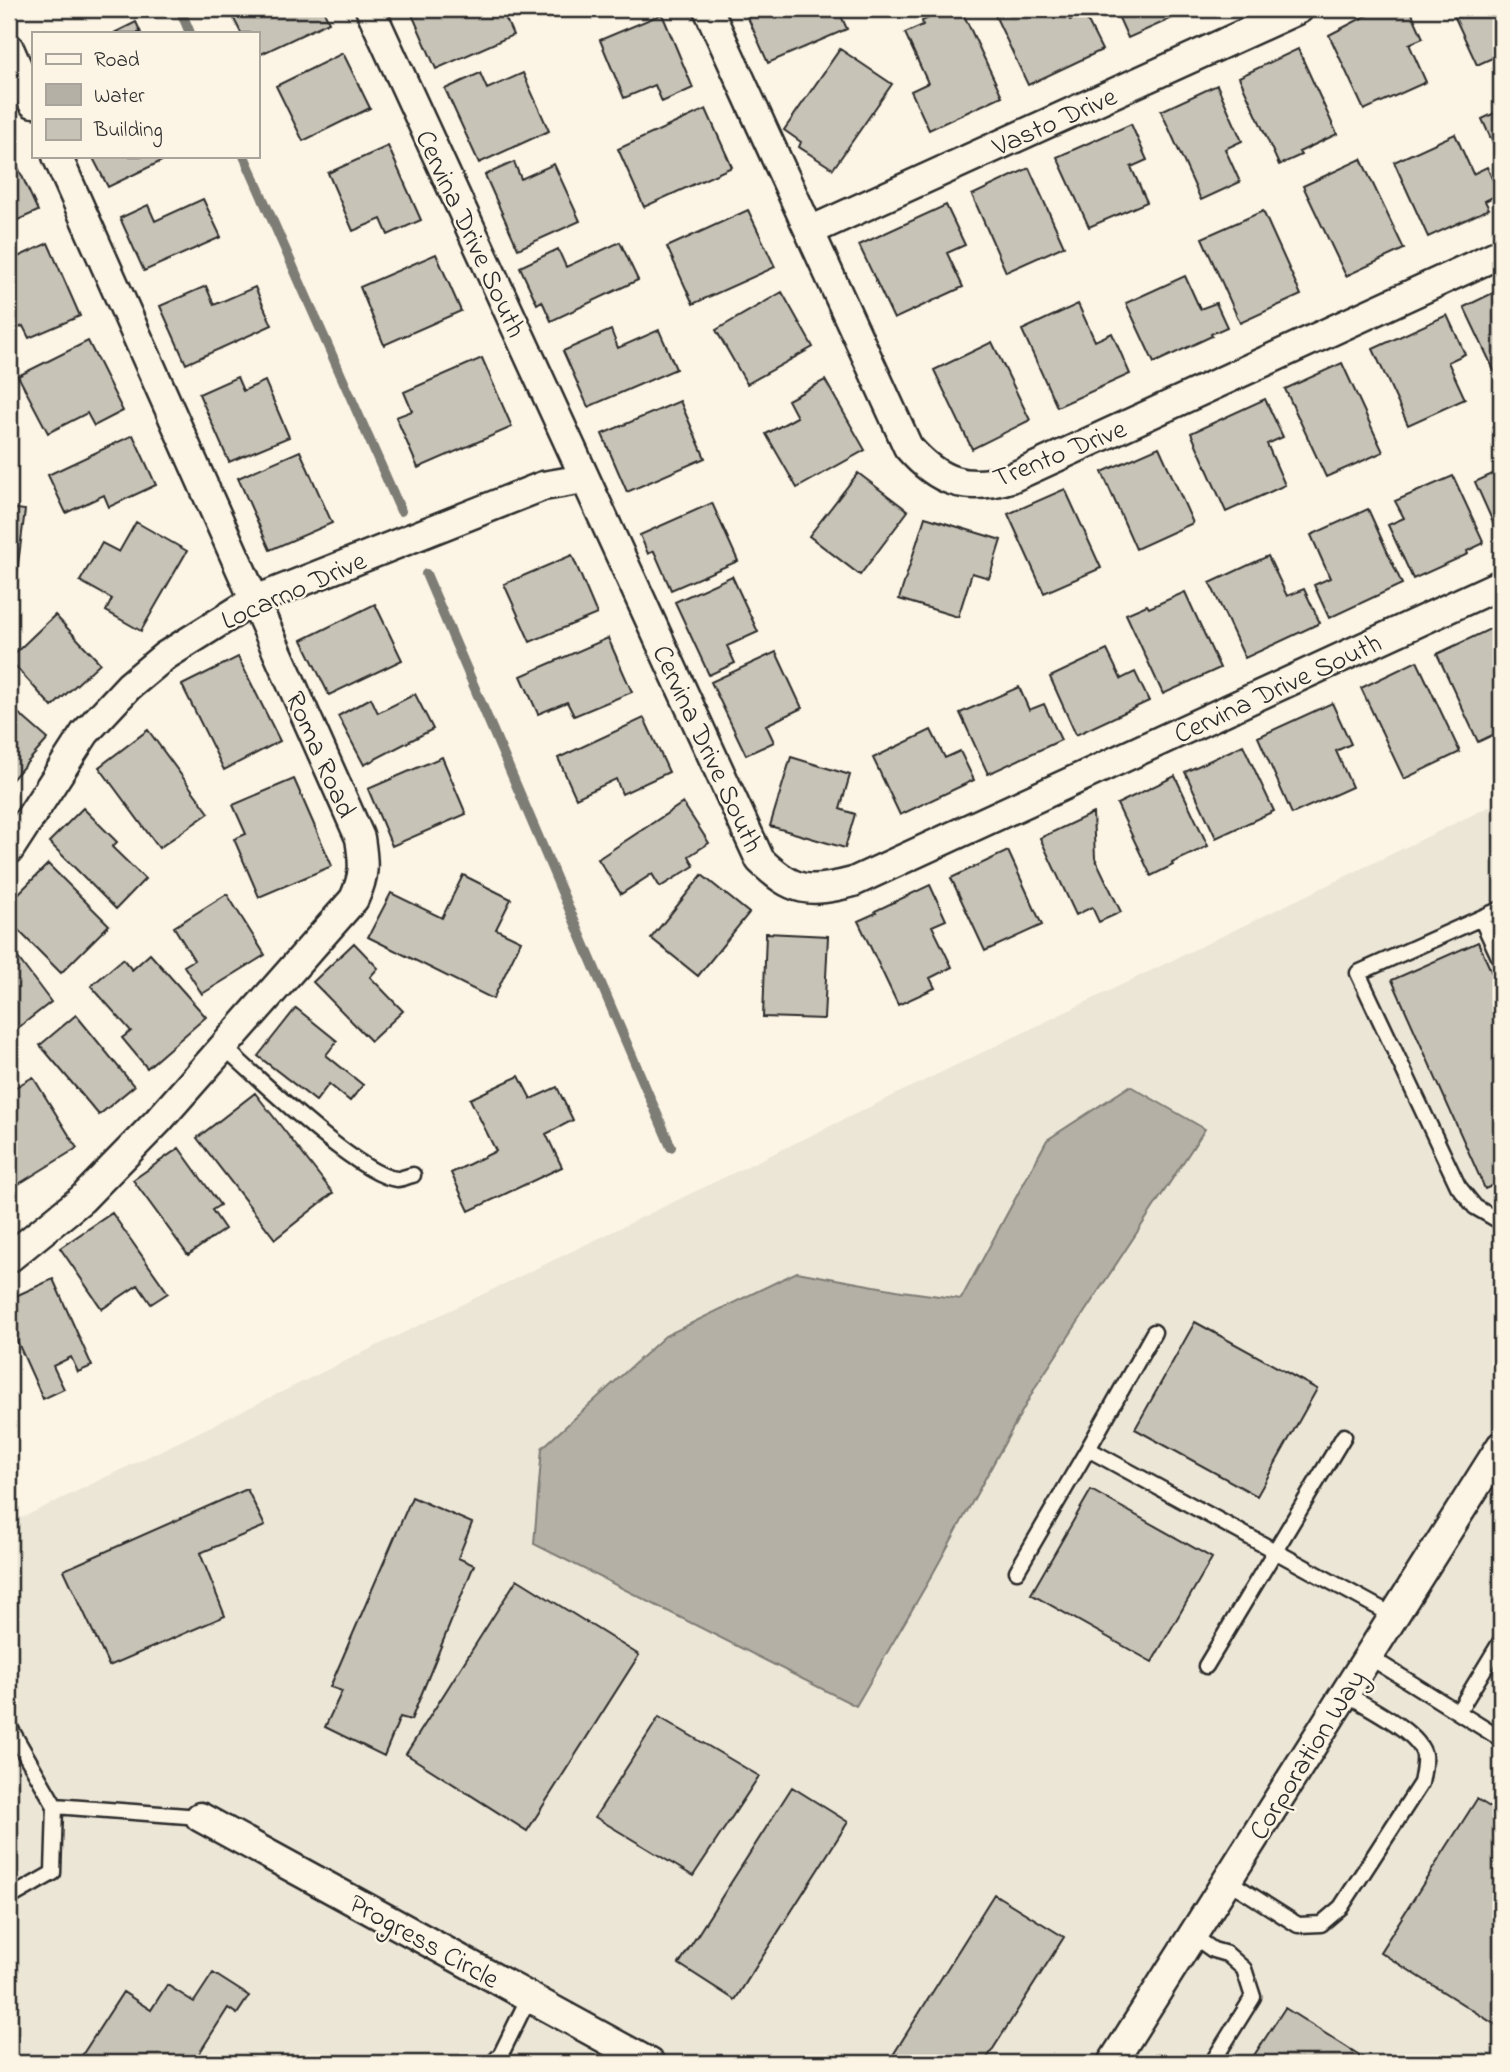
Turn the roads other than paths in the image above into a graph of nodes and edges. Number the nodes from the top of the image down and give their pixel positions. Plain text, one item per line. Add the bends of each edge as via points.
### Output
1 (370, 9) edge
2 (708, 9) edge
3 (1299, 9) edge
4 (9, 48) edge
5 (32, 101) edge
6 (58, 158) edge
7 (810, 231) junction
8 (1501, 253) edge
9 (584, 478) junction
10 (1501, 584) edge
11 (253, 601) junction
12 (9, 850) edge
13 (1501, 909) edge
14 (1481, 918) junction
15 (1501, 961) edge
16 (224, 1047) junction
17 (412, 1175) dead end
18 (1501, 1222) edge
19 (9, 1258) edge
20 (1154, 1332) dead end
21 (1344, 1436) dead end
22 (1088, 1449) junction
23 (1500, 1450) edge
24 (1276, 1552) junction
25 (1017, 1571) dead end
26 (1394, 1616) junction
27 (1501, 1641) edge
28 (1368, 1656) junction
29 (1206, 1666) dead end
30 (1345, 1693) junction
31 (1458, 1712) junction
32 (9, 1726) edge
33 (1501, 1739) edge
34 (55, 1806) junction
35 (200, 1817) joint
36 (1227, 1880) junction
37 (9, 1898) edge
38 (1192, 1935) junction
39 (528, 1997) junction
40 (493, 2063) edge
41 (650, 2063) edge
42 (1112, 2063) edge
43 (1212, 2063) edge

1 - 9 street, Cervina Drive South
2 - 7 street, Trento Drive
3 - 7 street, Vasto Drive
4 - 5 street
6 - 11 street, Roma Road
7 - 8 street, Trento Drive via 908,447 937,474 971,484 1011,478
9 - 10 street, Cervina Drive South via 760,860 779,878 799,888 823,890 853,882
9 - 11 street, Locarno Drive via 543,486
11 - 12 street, Locarno Drive via 165,656 129,686 85,733
11 - 16 street, Roma Road via 360,838 364,863 354,899
13 - 14 lane
14 - 15 lane
14 - 18 lane via 1358,973 1458,1186 1475,1207
16 - 17 lane via 367,1168 397,1179
16 - 19 street, Roma Road via 82,1199
20 - 22 lane
21 - 24 lane
22 - 24 lane
22 - 25 lane
23 - 26 street, Corporation Way
24 - 26 lane
24 - 29 lane
26 - 28 street, Corporation Way
27 - 31 lane
28 - 30 street, Corporation Way
28 - 31 lane
30 - 36 street, Corporation Way
30 - 36 lane via 1411,1735 1423,1752 1421,1783 1341,1907 1321,1924 1298,1925
31 - 33 lane
32 - 34 lane
34 - 35 lane
34 - 37 lane via 52,1873
35 - 39 street, Progress Circle
36 - 38 street, Corporation Way
38 - 42 street, Corporation Way
38 - 43 lane via 1244,1969 1253,1997
39 - 40 lane via 502,2054
39 - 41 street, Progress Circle

